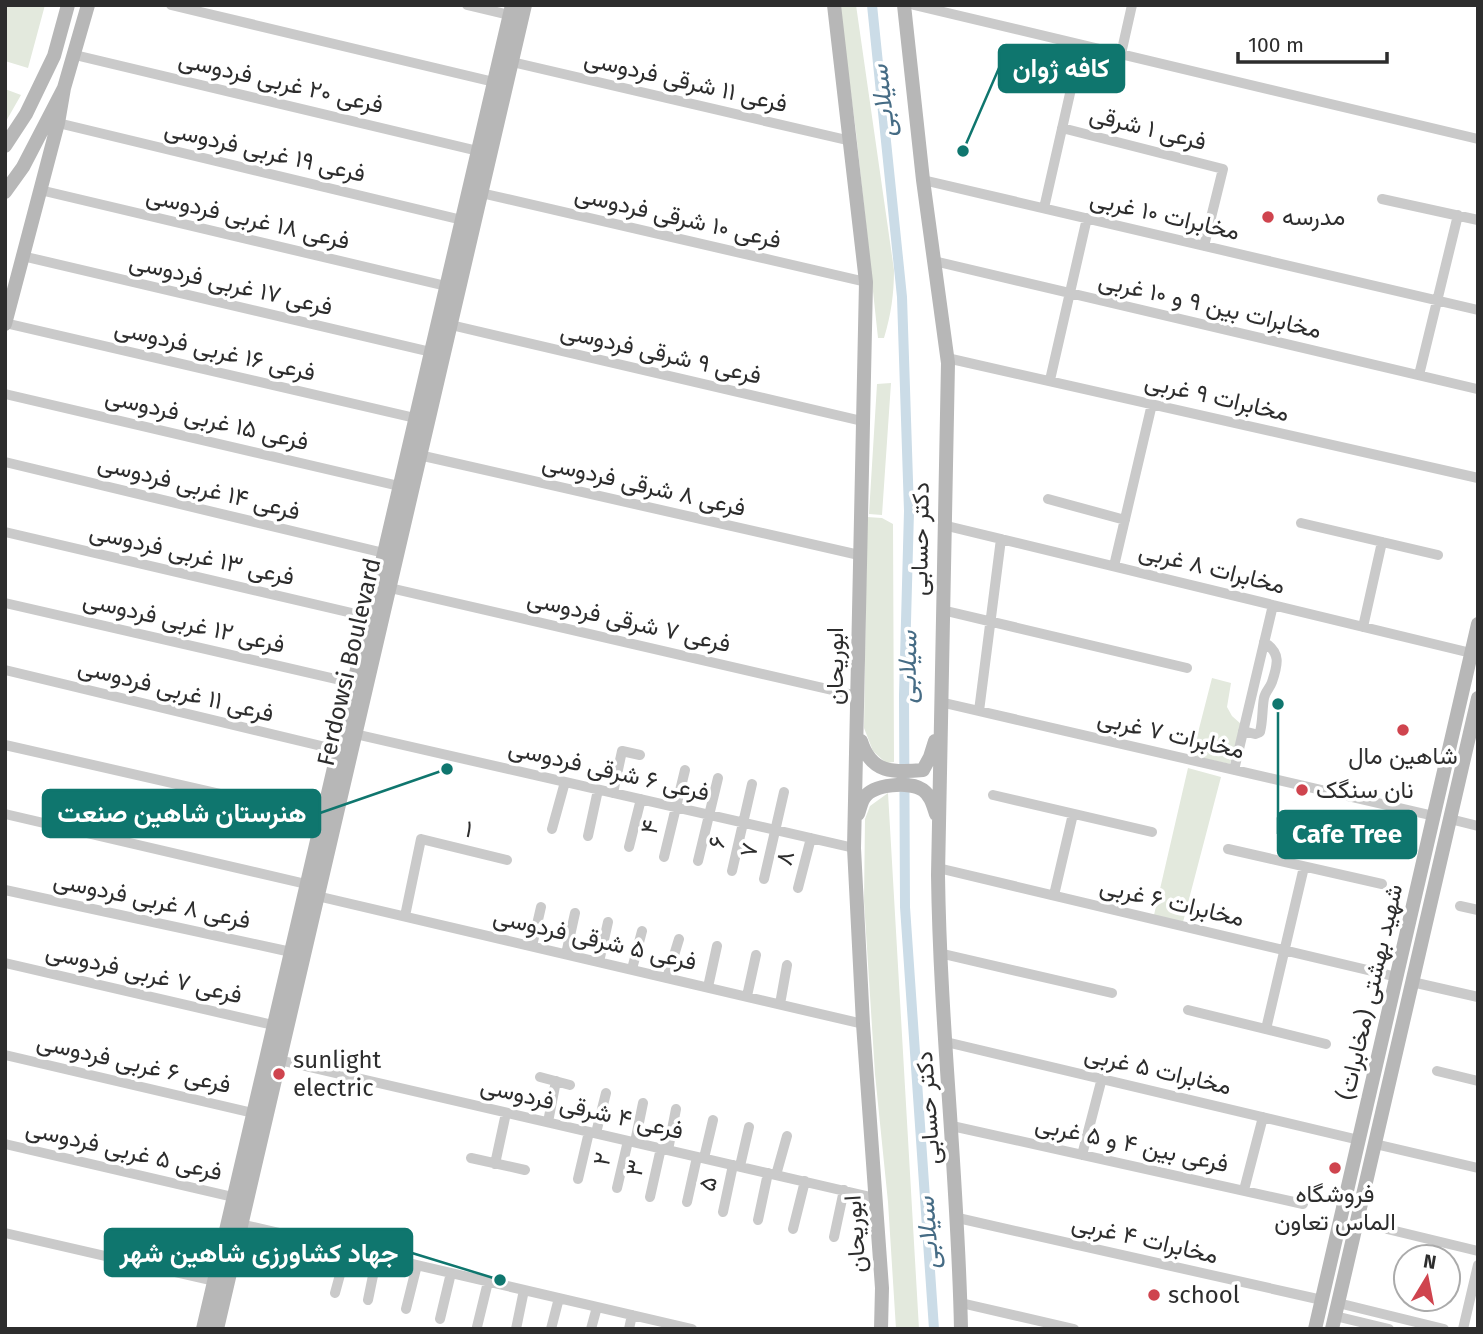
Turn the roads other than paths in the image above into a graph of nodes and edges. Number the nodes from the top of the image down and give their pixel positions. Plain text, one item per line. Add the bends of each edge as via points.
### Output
1 (68, 5) edge
2 (88, 5) edge
3 (171, 5) edge
4 (467, 5) edge
5 (526, 5) edge
6 (834, 5) edge
7 (904, 5) edge
8 (914, 5) edge
9 (1132, 5) edge
10 (511, 10) edge
11 (1081, 45) junction
12 (1121, 54) junction
13 (75, 55) junction
14 (512, 62) junction
15 (494, 82) junction
16 (64, 88) junction
17 (494, 110) junction
18 (58, 123) junction
19 (1062, 128) junction
20 (1478, 139) edge
21 (851, 141) junction
22 (5, 146) edge
23 (478, 150) junction
24 (923, 180) junction
25 (40, 190) junction
26 (5, 192) edge
27 (481, 193) junction
28 (1382, 199) dead end
29 (1044, 208) junction
30 (1458, 215) junction
31 (1087, 218) junction
32 (1478, 219) edge
33 (462, 220) junction
34 (1204, 246) junction
35 (23, 257) junction
36 (934, 261) junction
37 (12, 272) edge
38 (866, 282) junction
39 (446, 286) junction
40 (1070, 293) junction
41 (1437, 301) junction
42 (1478, 310) edge
43 (5, 323) edge
44 (451, 325) junction
45 (431, 352) junction
46 (947, 358) junction
47 (1419, 375) junction
48 (1050, 380) junction
49 (1477, 388) edge
50 (5, 394) edge
51 (1152, 404) junction
52 (415, 418) junction
53 (862, 421) junction
54 (419, 456) junction
55 (5, 462) edge
56 (1478, 478) edge
57 (399, 486) junction
58 (1048, 499) dead end
59 (1125, 520) junction
60 (1301, 523) dead end
61 (943, 525) junction
62 (5, 532) edge
63 (1001, 539) junction
64 (1382, 542) junction
65 (384, 553) junction
66 (859, 555) junction
67 (1438, 555) dead end
68 (1114, 566) junction
69 (390, 588) junction
70 (5, 603) edge
71 (1273, 605) junction
72 (942, 610) junction
73 (369, 617) junction
74 (990, 621) junction
75 (1478, 624) edge
76 (1363, 626) junction
77 (1264, 642) junction
78 (1471, 653) junction
79 (1187, 668) dead end
80 (5, 670) edge
81 (353, 683) junction
82 (858, 696) junction
83 (1478, 698) edge
84 (940, 702) junction
85 (979, 711) junction
86 (939, 728) junction
87 (858, 730) junction
88 (1243, 731) junction
89 (355, 734) junction
90 (5, 746) edge
91 (338, 750) junction
92 (640, 755) dead end
93 (685, 770) dead end
94 (1234, 770) junction
95 (718, 778) dead end
96 (565, 782) junction
97 (752, 784) dead end
98 (598, 789) junction
99 (784, 792) dead end
100 (613, 793) junction
101 (993, 795) dead end
102 (641, 799) junction
103 (677, 807) junction
104 (5, 814) edge
105 (709, 814) junction
106 (1073, 814) junction
107 (1434, 816) junction
108 (322, 817) junction
109 (1450, 820) junction
110 (743, 822) junction
111 (855, 825) junction
112 (939, 826) junction
113 (1478, 826) edge
114 (552, 829) dead end
115 (775, 830) junction
116 (1152, 832) dead end
117 (588, 836) dead end
118 (811, 838) junction
119 (629, 847) dead end
120 (854, 848) junction
121 (1228, 849) dead end
122 (664, 857) dead end
123 (507, 860) dead end
124 (698, 861) dead end
125 (938, 867) junction
126 (1304, 867) junction
127 (732, 870) dead end
128 (764, 879) dead end
129 (306, 884) junction
130 (1382, 884) dead end
131 (799, 888) dead end
132 (5, 890) edge
133 (1054, 895) junction
134 (317, 896) junction
135 (1460, 906) dead end
136 (541, 907) dead end
137 (1478, 910) edge
138 (575, 914) dead end
139 (405, 916) junction
140 (608, 922) dead end
141 (642, 931) dead end
142 (679, 939) dead end
143 (531, 946) junction
144 (717, 946) dead end
145 (1284, 950) junction
146 (291, 951) junction
147 (939, 953) junction
148 (566, 954) junction
149 (756, 955) dead end
150 (598, 962) junction
151 (5, 963) edge
152 (787, 965) dead end
153 (632, 969) junction
154 (1397, 977) junction
155 (667, 978) junction
156 (1412, 982) junction
157 (289, 987) junction
158 (708, 987) junction
159 (1112, 993) dead end
160 (747, 996) junction
161 (1478, 998) edge
162 (780, 1004) junction
163 (1188, 1010) dead end
164 (863, 1024) junction
165 (274, 1025) junction
166 (1266, 1029) junction
167 (946, 1042) junction
168 (1326, 1044) dead end
169 (5, 1055) edge
170 (279, 1060) junction
171 (1437, 1071) dead end
172 (1374, 1076) junction
173 (540, 1077) dead end
174 (1102, 1078) junction
175 (1389, 1080) junction
176 (556, 1081) junction
177 (1478, 1081) edge
178 (570, 1085) dead end
179 (606, 1093) dead end
180 (643, 1103) dead end
181 (676, 1110) dead end
182 (253, 1113) junction
183 (506, 1113) junction
184 (1264, 1116) junction
185 (713, 1120) dead end
186 (548, 1122) junction
187 (951, 1126) junction
188 (749, 1127) dead end
189 (593, 1133) junction
190 (787, 1136) dead end
191 (1359, 1139) junction
192 (631, 1141) junction
193 (5, 1144) edge
194 (1375, 1144) junction
195 (664, 1149) junction
196 (1082, 1155) junction
197 (701, 1157) junction
198 (471, 1158) dead end
199 (495, 1164) junction
200 (736, 1166) junction
201 (1478, 1168) edge
202 (525, 1170) dead end
203 (772, 1174) junction
204 (578, 1179) dead end
205 (805, 1181) junction
206 (617, 1188) dead end
207 (844, 1190) junction
208 (1244, 1190) junction
209 (233, 1197) junction
210 (650, 1197) dead end
211 (875, 1198) junction
212 (687, 1202) dead end
213 (1303, 1205) dead end
214 (723, 1212) dead end
215 (958, 1218) junction
216 (758, 1220) dead end
217 (240, 1224) junction
218 (793, 1228) dead end
219 (1387, 1229) dead end
220 (5, 1233) edge
221 (834, 1237) dead end
222 (347, 1249) junction
223 (1478, 1251) edge
224 (377, 1256) junction
225 (417, 1265) junction
226 (1478, 1265) edge
227 (451, 1273) junction
228 (214, 1281) junction
229 (488, 1282) junction
230 (524, 1290) junction
231 (335, 1293) dead end
232 (559, 1298) junction
233 (368, 1300) dead end
234 (1322, 1300) junction
235 (961, 1303) junction
236 (597, 1307) junction
237 (407, 1309) dead end
238 (632, 1315) junction
239 (1335, 1316) edge
240 (440, 1319) dead end
241 (667, 1326) edge
242 (477, 1327) dead end
243 (203, 1329) edge
244 (217, 1329) edge
245 (516, 1329) edge
246 (551, 1329) edge
247 (591, 1329) edge
248 (629, 1329) edge
249 (692, 1329) edge
250 (881, 1329) edge
251 (961, 1329) edge
252 (1074, 1329) edge
253 (1315, 1329) edge
254 (1389, 1329) edge
255 (1444, 1329) edge
256 (1462, 1329) edge

1 - 22 main road via 54,56
2 - 13 main road
3 - 15 street
4 - 10 street
5 - 14 main road, Ferdowsi Boulevard
6 - 21 main road, ابوریحان
7 - 24 main road, دکتر حسابی
8 - 11 street
9 - 12 street
10 - 15 main road, Ferdowsi Boulevard
11 - 12 street
11 - 19 street
12 - 20 street
13 - 16 main road
13 - 23 street, فرعی ۲۰ غربی فردوسی
14 - 17 main road, Ferdowsi Boulevard
14 - 21 street, فرعی ۱۱ شرقی فردوسی
15 - 17 main road, Ferdowsi Boulevard
16 - 18 main road
16 - 26 main road
17 - 23 main road, Ferdowsi Boulevard
17 - 27 main road, Ferdowsi Boulevard
18 - 25 main road
18 - 33 street, فرعی ۱۹ غربی فردوسی
19 - 29 street
19 - 34 street, فرعی ۱ شرقی via 1223,169
21 - 38 main road, ابوریحان
23 - 33 main road, Ferdowsi Boulevard
24 - 29 street, مخابرات ۱۰ غربی
24 - 36 main road, دکتر حسابی
25 - 35 main road
25 - 39 street, فرعی ۱۸ غربی فردوسی
27 - 38 street, فرعی ۱۰ شرقی فردوسی
27 - 44 main road, Ferdowsi Boulevard
28 - 30 street
29 - 31 street, مخابرات ۱۰ غربی
30 - 32 street
30 - 41 street
31 - 34 street, مخابرات ۱۰ غربی
31 - 40 street
33 - 39 main road, Ferdowsi Boulevard
34 - 41 street, مخابرات ۱۰ غربی
35 - 37 main road
35 - 45 street, فرعی ۱۷ غربی فردوسی
36 - 40 street, مخابرات بین ۹ و ۱۰ غربی
36 - 46 main road, دکتر حسابی
37 - 43 main road via 12,298
38 - 53 main road, ابوریحان
39 - 45 main road, Ferdowsi Boulevard
40 - 47 street, مخابرات بین ۹ و ۱۰ غربی
40 - 48 street
41 - 42 street, مخابرات ۱۰ غربی
41 - 47 street
43 - 52 street, فرعی ۱۶ غربی فردوسی
44 - 53 street, فرعی ۹ شرقی فردوسی
44 - 54 main road, Ferdowsi Boulevard
45 - 52 main road, Ferdowsi Boulevard
46 - 48 street, مخابرات ۹ غربی
46 - 61 main road, دکتر حسابی
47 - 49 street, مخابرات بین ۹ و ۱۰ غربی
48 - 51 street, مخابرات ۹ غربی
50 - 57 street, فرعی ۱۵ غربی فردوسی
51 - 56 street, مخابرات ۹ غربی
51 - 59 street
52 - 57 main road, Ferdowsi Boulevard
53 - 66 main road, ابوریحان
54 - 66 street, فرعی ۸ شرقی فردوسی
54 - 69 main road, Ferdowsi Boulevard
55 - 65 street, فرعی ۱۴ غربی فردوسی
57 - 65 main road, Ferdowsi Boulevard
58 - 59 street
59 - 68 street
60 - 64 street
61 - 63 street, مخابرات ۸ غربی
61 - 72 main road, دکتر حسابی
62 - 73 street, فرعی ۱۳ غربی فردوسی
63 - 68 street, مخابرات ۸ غربی
63 - 74 street
64 - 67 street
64 - 76 street
65 - 73 main road, Ferdowsi Boulevard
66 - 82 main road, ابوریحان
68 - 71 street, مخابرات ۸ غربی
69 - 82 street, فرعی ۷ شرقی فردوسی
69 - 89 main road, Ferdowsi Boulevard
70 - 81 street, فرعی ۱۲ غربی فردوسی
71 - 76 street, مخابرات ۸ غربی
71 - 77 street
72 - 74 street
72 - 84 main road, دکتر حسابی
73 - 81 main road, Ferdowsi Boulevard
74 - 79 street
74 - 85 street
75 - 78 main road, شهید بهشتی (مخابرات)
76 - 78 street, مخابرات ۸ غربی
77 - 88 street
77 - 88 street via 1274,648 1277,657 1263,701 1265,712 1259,732
78 - 107 main road, شهید بهشتی (مخابرات)
80 - 91 street, فرعی ۱۱ غربی فردوسی
81 - 91 main road, Ferdowsi Boulevard
82 - 87 main road, ابوریحان
83 - 109 main road, شهید بهشتی (مخابرات)
84 - 85 street, مخابرات ۷ غربی
84 - 86 main road, دکتر حسابی
85 - 94 street, مخابرات ۷ غربی
86 - 87 main road via 923,769 882,769 866,755
86 - 112 main road, دکتر حسابی
87 - 111 main road, ابوریحان
88 - 94 street
89 - 96 street, فرعی ۶ شرقی فردوسی
89 - 134 main road, Ferdowsi Boulevard
90 - 108 street
91 - 108 main road, Ferdowsi Boulevard
92 - 100 street via 622,751
93 - 103 street
94 - 107 street, مخابرات ۷ غربی
95 - 105 street
96 - 98 street, فرعی ۶ شرقی فردوسی
96 - 114 street
97 - 110 street
98 - 100 street, فرعی ۶ شرقی فردوسی
98 - 117 street
99 - 115 street
100 - 102 street, فرعی ۶ شرقی فردوسی
101 - 106 street
102 - 103 street, فرعی ۶ شرقی فردوسی
102 - 119 street
103 - 105 street, فرعی ۶ شرقی فردوسی
103 - 122 street, ۴
104 - 129 street
105 - 110 street, فرعی ۶ شرقی فردوسی
105 - 124 street
106 - 116 street
106 - 133 street
107 - 154 main road, شهید بهشتی (مخابرات)
108 - 129 main road, Ferdowsi Boulevard
109 - 113 street
109 - 156 main road, شهید بهشتی (مخابرات)
110 - 115 street, فرعی ۶ شرقی فردوسی
110 - 127 street, ۶
111 - 112 main road via 864,797 881,787 916,786 932,802
111 - 120 main road, ابوریحان
112 - 125 main road, دکتر حسابی
115 - 118 street, فرعی ۶ شرقی فردوسی
115 - 128 street, ۷
118 - 120 street, فرعی ۶ شرقی فردوسی
118 - 131 street, ۸
120 - 164 main road, ابوریحان
121 - 126 street
123 - 139 street, ۱ via 421,839
125 - 133 street, مخابرات ۶ غربی
125 - 147 main road, دکتر حسابی
126 - 130 street
126 - 145 street
129 - 146 main road, Ferdowsi Boulevard
132 - 146 street, فرعی ۸ غربی فردوسی
133 - 145 street, مخابرات ۶ غربی
134 - 139 street, فرعی ۵ شرقی فردوسی
134 - 157 main road, Ferdowsi Boulevard
135 - 137 street
136 - 143 street
138 - 148 street
139 - 143 street, فرعی ۵ شرقی فردوسی
140 - 150 street
141 - 153 street
142 - 155 street
143 - 148 street, فرعی ۵ شرقی فردوسی
144 - 158 street
145 - 154 street, مخابرات ۶ غربی
145 - 166 street
146 - 157 main road, Ferdowsi Boulevard
147 - 159 street
147 - 167 main road, دکتر حسابی
148 - 150 street, فرعی ۵ شرقی فردوسی
149 - 160 street
150 - 153 street, فرعی ۵ شرقی فردوسی
151 - 165 street, فرعی ۷ غربی فردوسی
152 - 162 street
153 - 155 street, فرعی ۵ شرقی فردوسی
154 - 172 main road, شهید بهشتی (مخابرات)
155 - 158 street, فرعی ۵ شرقی فردوسی
156 - 161 street
156 - 175 main road, شهید بهشتی (مخابرات)
157 - 165 main road, Ferdowsi Boulevard
157 - 170 main road, Ferdowsi Boulevard
158 - 160 street, فرعی ۵ شرقی فردوسی
160 - 162 street, فرعی ۵ شرقی فردوسی
162 - 164 street, فرعی ۵ شرقی فردوسی
163 - 166 street
164 - 211 main road, ابوریحان
165 - 182 main road, Ferdowsi Boulevard
166 - 168 street
167 - 174 street, مخابرات ۵ غربی
167 - 187 main road, دکتر حسابی
169 - 182 street, فرعی ۶ غربی فردوسی
170 - 183 street, فرعی ۴ شرقی فردوسی
170 - 217 main road, Ferdowsi Boulevard
171 - 177 street
172 - 175 main road
172 - 191 main road, شهید بهشتی (مخابرات)
173 - 176 street
174 - 184 street, مخابرات ۵ غربی
174 - 196 street
175 - 194 main road, شهید بهشتی (مخابرات)
176 - 178 street
176 - 186 street
179 - 189 street
180 - 192 street, ۲
181 - 195 street, ۳
182 - 209 main road, Ferdowsi Boulevard
183 - 186 street, فرعی ۴ شرقی فردوسی
183 - 199 street
184 - 191 street, مخابرات ۵ غربی
184 - 208 street
185 - 197 street
186 - 189 street, فرعی ۴ شرقی فردوسی
187 - 196 street, فرعی بین ۴ و ۵ غربی
187 - 215 main road, دکتر حسابی
188 - 200 street, ۵
189 - 192 street, فرعی ۴ شرقی فردوسی
189 - 204 street
190 - 203 street
191 - 234 main road, شهید بهشتی (مخابرات)
192 - 195 street, فرعی ۴ شرقی فردوسی
192 - 206 street, ۲
193 - 209 street, فرعی ۵ غربی فردوسی
194 - 201 street
194 - 239 main road, شهید بهشتی (مخابرات)
195 - 197 street, فرعی ۴ شرقی فردوسی
195 - 210 street, ۳
196 - 208 street, فرعی بین ۴ و ۵ غربی
197 - 200 street, فرعی ۴ شرقی فردوسی
197 - 212 street
198 - 199 street
199 - 202 street
200 - 203 street, فرعی ۴ شرقی فردوسی
200 - 214 street, ۵
203 - 205 street, فرعی ۴ شرقی فردوسی
203 - 216 street
205 - 207 street, فرعی ۴ شرقی فردوسی
205 - 218 street
207 - 211 street, فرعی ۴ شرقی فردوسی
207 - 221 street
208 - 213 street, فرعی بین ۴ و ۵ غربی
209 - 228 main road, Ferdowsi Boulevard
211 - 250 main road, ابوریحان
215 - 234 street, مخابرات ۴ غربی
215 - 235 main road, دکتر حسابی
217 - 222 street
217 - 244 main road, Ferdowsi Boulevard
219 - 223 street
220 - 228 street
222 - 224 street
222 - 231 street
224 - 225 street
224 - 233 street
225 - 227 street
225 - 237 street
226 - 256 street
227 - 229 street
227 - 240 street
228 - 243 main road, Ferdowsi Boulevard
229 - 230 street
229 - 242 street
230 - 232 street
230 - 245 street
232 - 236 street
232 - 246 street
234 - 253 main road, شهید بهشتی (مخابرات)
235 - 251 main road, دکتر حسابی
235 - 252 street
236 - 238 street
236 - 247 street
238 - 241 street
238 - 248 street
239 - 254 street
239 - 255 street
241 - 249 street

